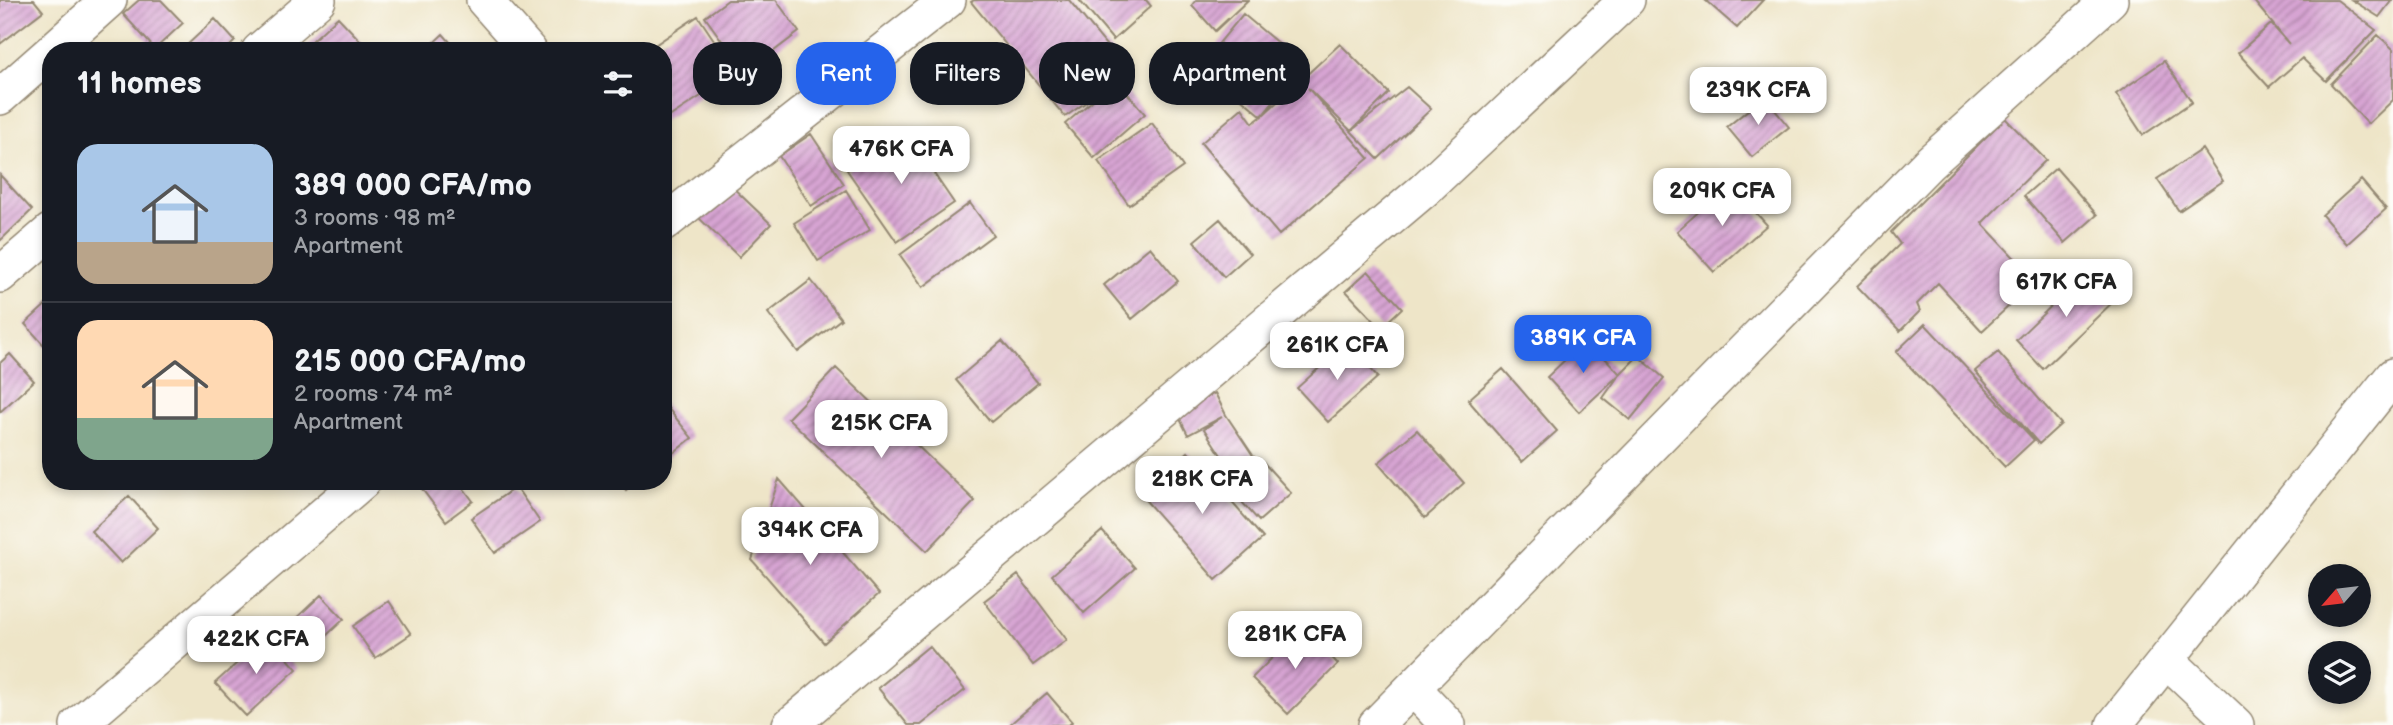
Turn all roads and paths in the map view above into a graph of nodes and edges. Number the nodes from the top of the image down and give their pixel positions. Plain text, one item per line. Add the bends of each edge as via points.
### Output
1 (109, 0) edge
2 (318, 0) edge
3 (484, 0) edge
4 (948, 0) edge
5 (1627, 0) edge
6 (2110, 0) edge
7 (61, 42) edge
8 (270, 42) edge
9 (521, 42) edge
10 (42, 59) edge
11 (0, 97) edge
12 (672, 208) edge
13 (42, 239) edge
14 (0, 275) edge
15 (2393, 376) edge
16 (352, 490) edge
17 (2168, 660) junction
18 (1413, 688) junction
19 (78, 725) edge
20 (790, 725) edge
21 (1377, 725) edge
22 (1448, 725) edge
23 (2115, 725) edge
24 (2236, 725) edge

1 - 7 street
2 - 8 street
3 - 9 street
4 - 12 street
5 - 20 street via 1424,190
6 - 18 street via 1928,164
10 - 11 street
13 - 14 street
15 - 17 street
16 - 19 street
17 - 23 street
17 - 24 street
18 - 21 street
18 - 22 street

